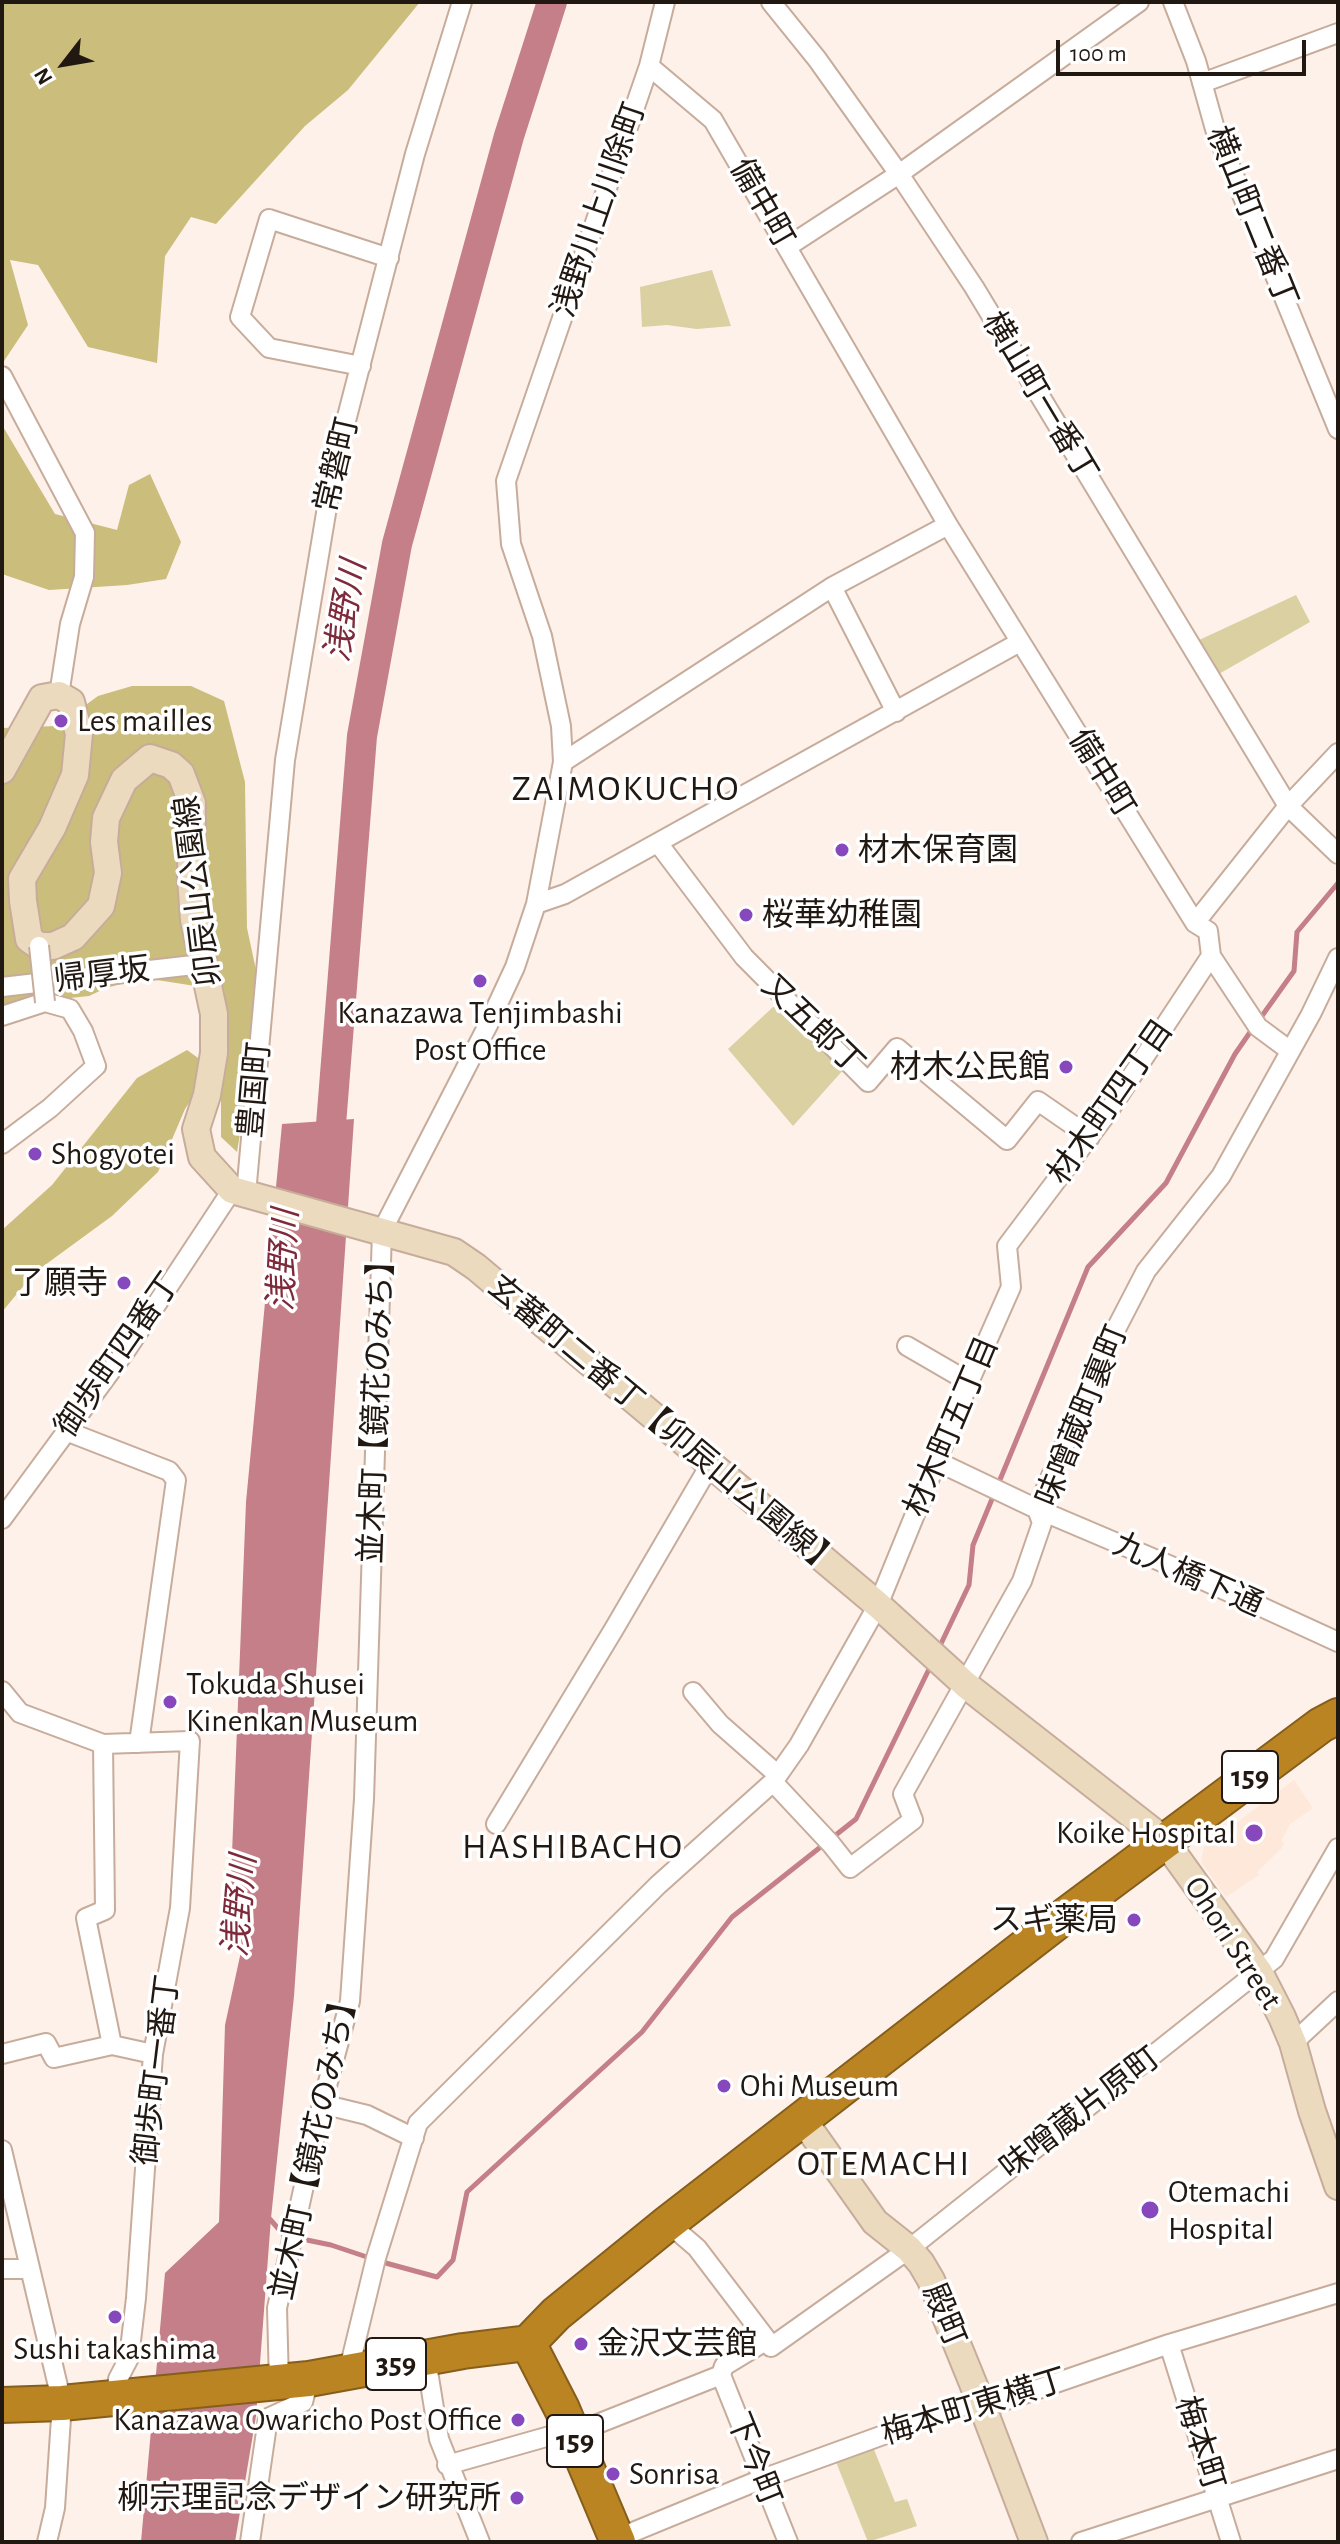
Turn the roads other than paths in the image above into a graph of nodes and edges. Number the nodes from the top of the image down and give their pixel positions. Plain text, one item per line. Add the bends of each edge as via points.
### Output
1 (462, 2) edge
2 (665, 2) edge
3 (771, 2) edge
4 (1139, 2) edge
5 (1173, 2) edge
6 (1338, 33) edge
7 (649, 66) junction
8 (1202, 83) junction
9 (899, 174) junction
10 (787, 247) junction
11 (389, 258) junction
12 (361, 366) junction
13 (2, 376) edge
14 (527, 416) joint
15 (1338, 429) edge
16 (948, 525) junction
17 (832, 587) junction
18 (1020, 642) junction
19 (59, 695) junction
20 (896, 712) junction
21 (1338, 753) edge
22 (563, 762) junction
23 (2, 770) edge
24 (1288, 806) junction
25 (658, 843) junction
26 (1338, 854) edge
27 (536, 904) junction
28 (1195, 923) junction
29 (39, 946) junction
30 (1211, 956) junction
31 (1338, 958) edge
32 (202, 964) junction
33 (2, 987) edge
34 (263, 987) joint
35 (45, 1002) junction
36 (2, 1016) edge
37 (1289, 1050) junction
38 (1090, 1137) junction
39 (2, 1144) edge
40 (246, 1193) junction
41 (374, 1229) junction
42 (1007, 1246) joint
43 (907, 1346) dead end
44 (969, 1382) junction
45 (66, 1431) junction
46 (936, 1461) junction
47 (711, 1463) junction
48 (1037, 1509) junction
49 (2, 1519) edge
50 (878, 1605) junction
51 (1338, 1642) edge
52 (966, 1685) junction
53 (2, 1691) edge
54 (693, 1692) dead end
55 (1338, 1716) edge
56 (139, 1743) junction
57 (103, 1744) junction
58 (776, 1778) junction
59 (496, 1824) dead end
60 (1164, 1840) junction
61 (1338, 1848) edge
62 (1259, 1972) junction
63 (1338, 2001) edge
64 (1293, 2043) junction
65 (112, 2045) junction
66 (2, 2054) edge
67 (153, 2054) junction
68 (322, 2104) junction
69 (803, 2120) junction
70 (414, 2138) junction
71 (2, 2150) edge
72 (1337, 2176) edge
73 (668, 2223) junction
74 (909, 2249) junction
75 (2, 2269) edge
76 (30, 2269) junction
77 (1338, 2293) edge
78 (767, 2340) junction
79 (528, 2343) junction
80 (1169, 2344) junction
81 (426, 2359) junction
82 (348, 2373) junction
83 (721, 2375) junction
84 (289, 2387) junction
85 (123, 2397) junction
86 (62, 2403) junction
87 (2, 2405) edge
88 (983, 2408) junction
89 (572, 2432) junction
90 (1338, 2459) edge
91 (447, 2465) junction
92 (762, 2479) junction
93 (1218, 2497) junction
94 (617, 2540) edge
95 (47, 2542) edge
96 (250, 2542) edge
97 (480, 2542) edge
98 (788, 2542) edge
99 (1034, 2542) edge
100 (1081, 2542) edge
101 (1231, 2542) edge

1 - 11 street, 常磐町
2 - 7 street, 浅野川上川除町
3 - 9 street, 横山町一番丁
4 - 9 street
5 - 8 street, 横山町二番丁
6 - 8 street
7 - 10 street, 備中町 via 713,120
7 - 14 street, 浅野川上川除町
8 - 15 street, 横山町二番丁 via 1215,129
9 - 10 street
9 - 24 street, 横山町一番丁 via 974,287
10 - 16 street, 備中町
11 - 12 street, 常磐町
11 - 12 street via 269,219 240,317 269,348
12 - 34 street, 常磐町 via 333,471 302,644
13 - 19 street via 85,533 84,577
14 - 22 street, 並木町【鏡花のみち】 via 506,481 511,544 542,636
16 - 17 street
16 - 18 street, 備中町
17 - 20 street
17 - 22 street
18 - 20 street
18 - 28 street, 備中町
19 - 23 street via 42,698
19 - 29 street via 71,702 79,734 75,775 22,879 29,939
20 - 25 street
21 - 24 street
22 - 27 street, 並木町【鏡花のみち】
24 - 26 street, 横山町一番丁
24 - 28 street
25 - 27 street via 565,894
25 - 38 street, 又五郎丁 via 744,957 868,1082 897,1048 1007,1140 1038,1101
27 - 41 street, 並木町【鏡花のみち】 via 488,1025
28 - 30 street, 備中町 via 1208,931
29 - 32 street, 卯辰山公園線 via 73,937 101,906 108,873 106,818 124,780 150,758 181,774 192,803 191,878
29 - 35 street, bridge
30 - 37 street, 備中町 via 1256,1023
30 - 38 street, 材木町四丁目
31 - 37 street, 味噌蔵町裏町
32 - 33 street, 帰厚坂
32 - 40 street, 卯辰山公園線 via 214,1014 214,1053 196,1129 202,1157
34 - 40 street, 豊国町
35 - 36 street
35 - 39 street via 70,1009 96,1066
37 - 48 street, 味噌蔵町裏町 via 1221,1176 1146,1271 1102,1356
38 - 42 street, 材木町四丁目
40 - 41 street, 玄蕃町二番丁【卯辰山公園線】
40 - 45 street, 御歩町四番丁
41 - 47 street, 玄蕃町二番丁【卯辰山公園線】 via 454,1252 476,1267
41 - 68 street, 並木町【鏡花のみち】 via 359,1894 350,2001
42 - 44 street, 材木町五丁目 via 1011,1287
43 - 44 street
44 - 46 street, 材木町五丁目
45 - 49 street, 御歩町四番丁
45 - 56 street via 169,1471 176,1480
46 - 48 street, 九人橋下通
46 - 50 street, 材木町五丁目
47 - 50 street, 玄蕃町二番丁【卯辰山公園線】
47 - 59 street
48 - 51 street, 九人橋下通
48 - 52 street, 味噌蔵町裏町 via 1042,1523 1022,1581
50 - 52 street, 玄蕃町二番丁【卯辰山公園線】
50 - 58 street, 材木町五丁目
52 - 58 street, 味噌蔵町裏町 via 903,1794 913,1820 850,1868
52 - 60 street
53 - 57 street via 20,1713
54 - 58 street
55 - 60 highway, 159
56 - 57 street
56 - 67 street, 御歩町一番丁 via 190,1741 180,1908
57 - 65 street via 105,1910 86,1918
58 - 70 street, 材木町五丁目 via 658,1885 418,2123
60 - 62 street, Ohori Street
60 - 69 highway, 159
61 - 62 street, 味噌蔵片原町 via 1274,1959
62 - 64 street, Ohori Street
62 - 74 street, 味噌蔵片原町
63 - 64 street
64 - 72 street, Ohori Street
65 - 66 street via 54,2058 46,2043
65 - 67 street
67 - 85 street, 御歩町一番丁 via 136,2298 129,2358 118,2379
68 - 70 street via 367,2115
68 - 84 street, 並木町【鏡花のみち】 via 277,2308
69 - 73 highway, 159
69 - 74 street, 殿町 via 875,2222
70 - 82 street, 材木町五丁目 via 376,2258
71 - 76 street
73 - 78 street via 697,2248
73 - 79 highway, 159
74 - 78 street, 味噌蔵片原町 via 771,2347
74 - 88 street, 殿町 via 931,2280
75 - 76 street
76 - 86 street
77 - 80 street, 梅本町東横丁
78 - 83 street, 味噌蔵片原町 via 724,2366
79 - 81 highway, 359
79 - 89 highway, 159
80 - 88 street, 梅本町東横丁
80 - 93 street, 梅本町
81 - 82 highway, 359
81 - 91 street
82 - 84 highway, 359
83 - 89 street, 味噌蔵片原町
83 - 92 street, 下今町
84 - 85 highway, 359
84 - 96 street via 268,2418
85 - 86 highway, 359
86 - 87 highway, 359
86 - 95 street via 55,2508
88 - 92 street, 梅本町東横丁 via 966,2405
88 - 99 street, 殿町
89 - 91 street, 味噌蔵片原町
89 - 94 highway, 159
90 - 93 street
91 - 97 street
92 - 94 street, 梅本町東横丁
92 - 98 street, 下今町
93 - 100 street
93 - 101 street, 梅本町

